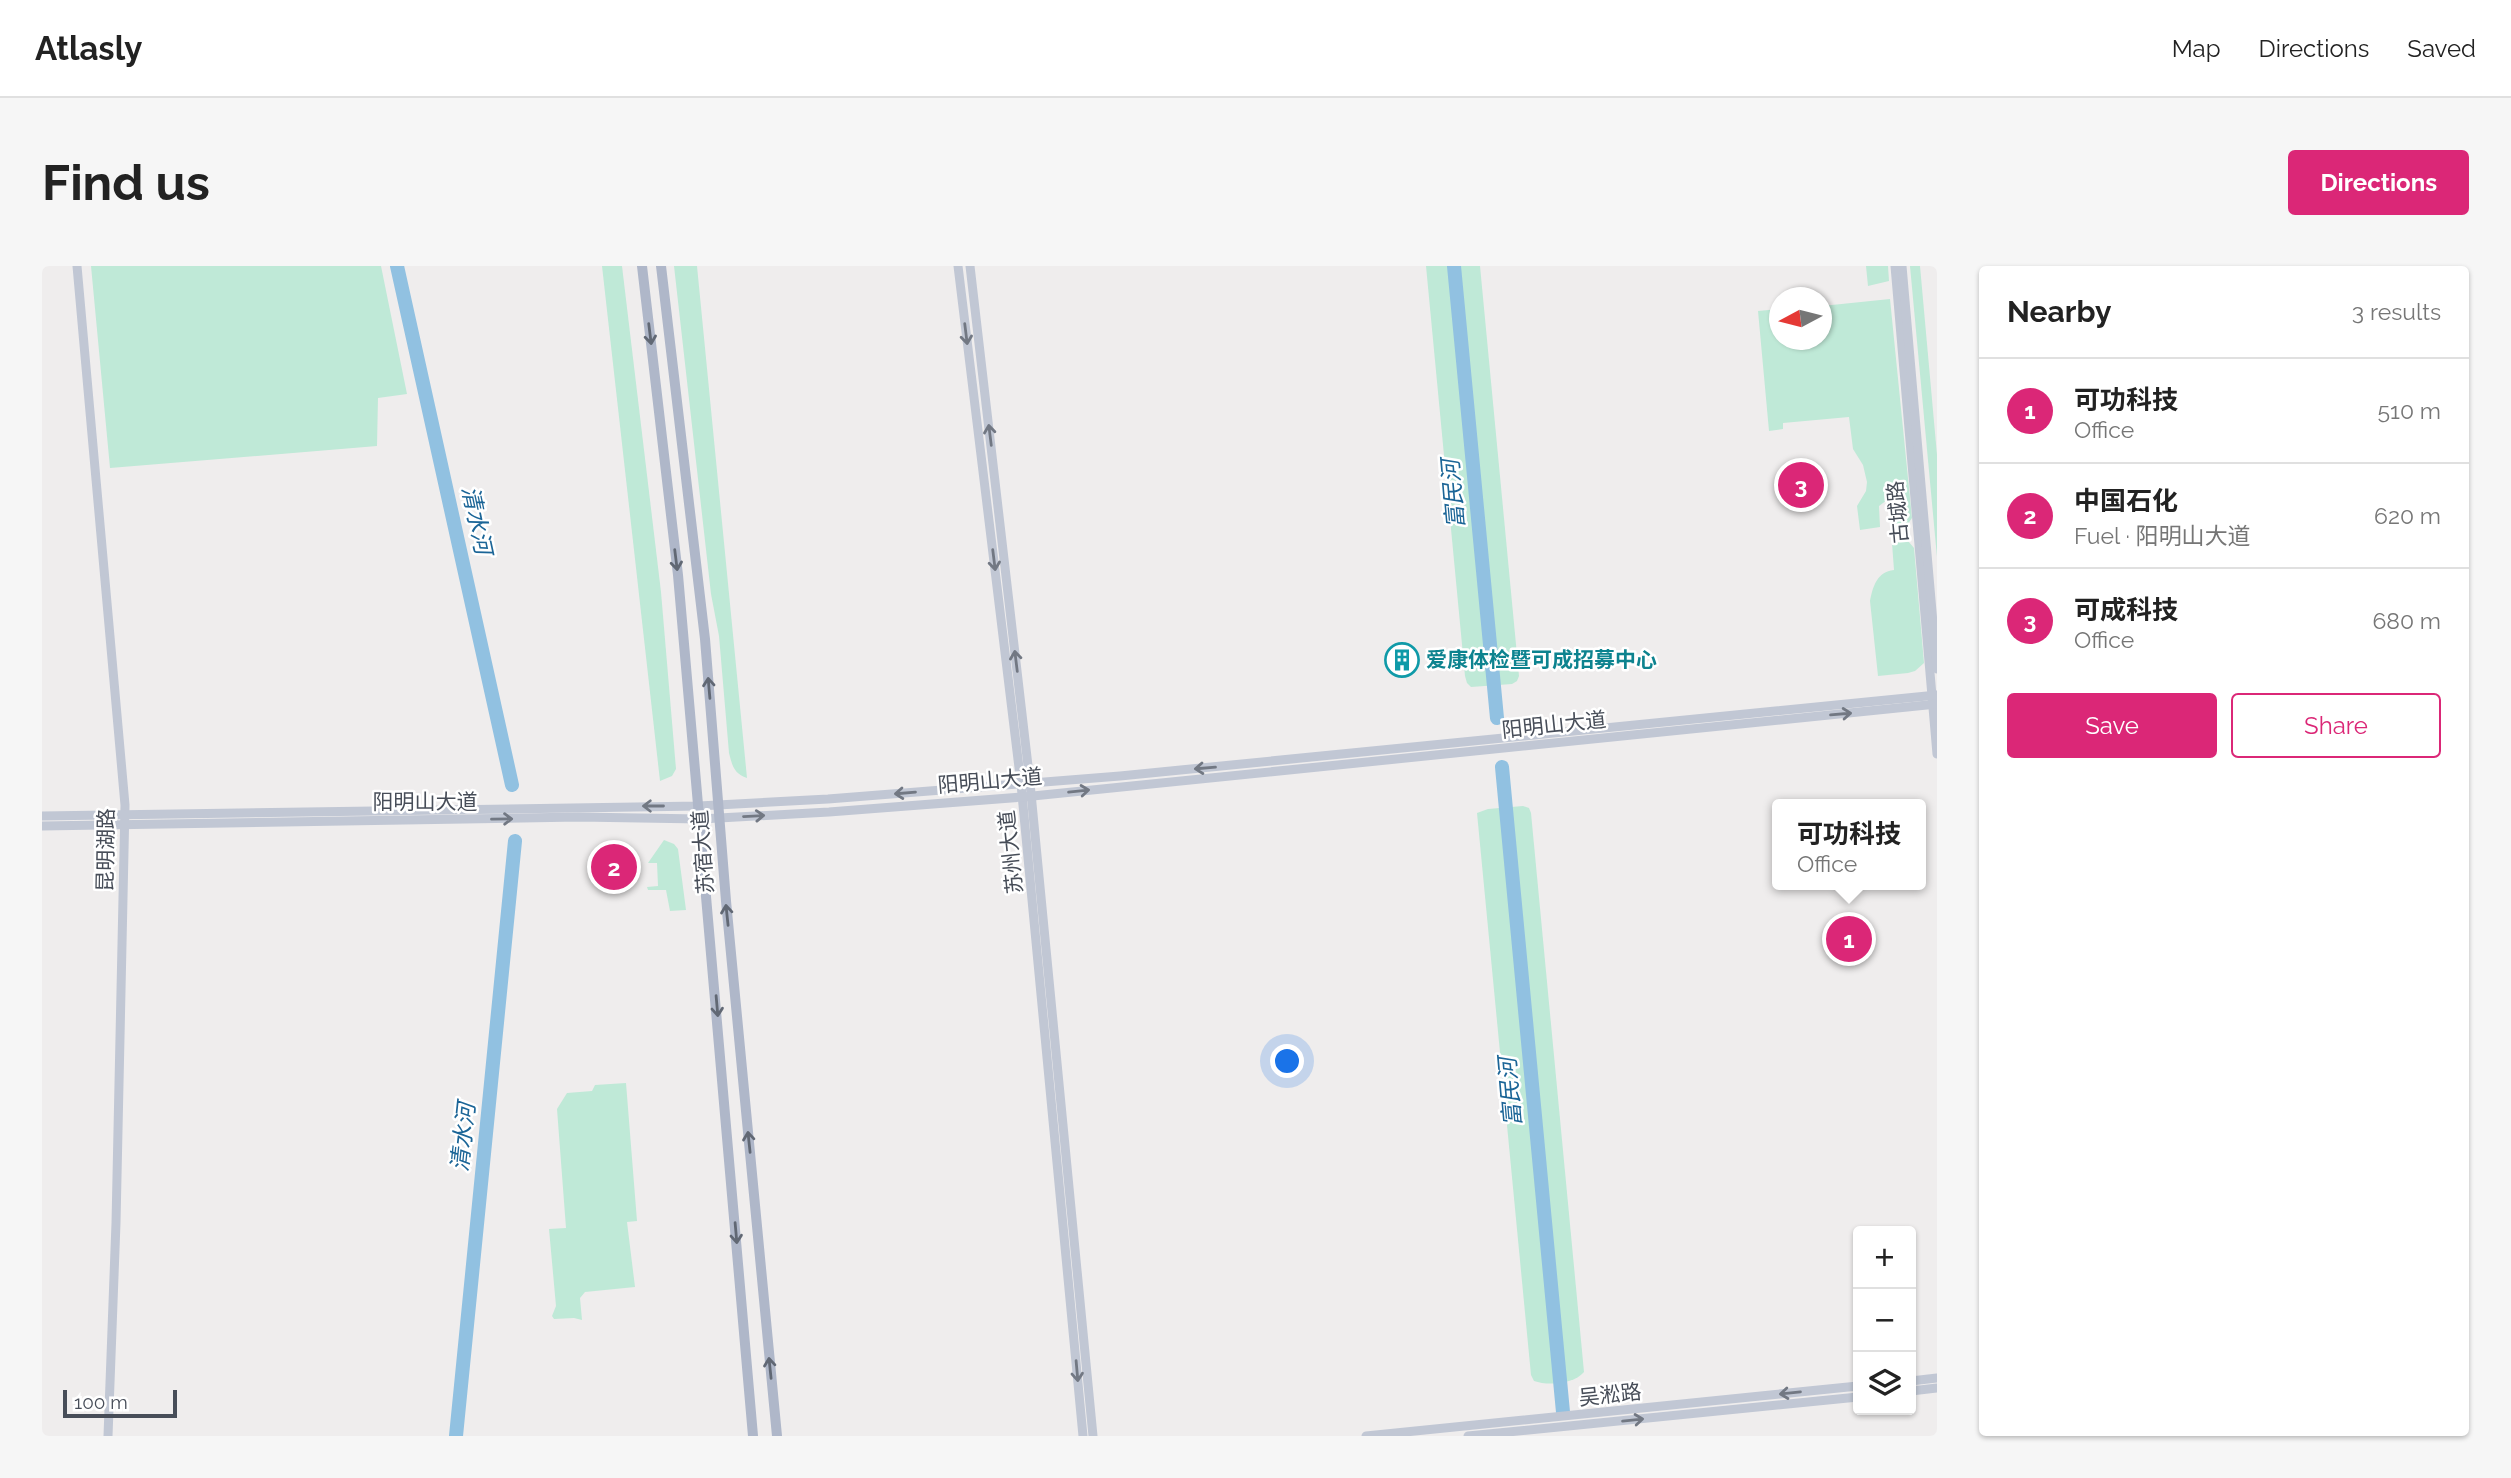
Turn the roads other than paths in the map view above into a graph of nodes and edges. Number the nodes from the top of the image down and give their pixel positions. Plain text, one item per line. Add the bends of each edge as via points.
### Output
1 (77, 266) edge
2 (642, 266) edge
3 (661, 266) edge
4 (958, 266) edge
5 (970, 266) edge
6 (1895, 266) edge
7 (1902, 266) edge
8 (1937, 669) edge
9 (1934, 700) edge
10 (1937, 754) edge
11 (1026, 783) junction
12 (1027, 796) junction
13 (719, 805) junction
14 (699, 806) junction
15 (42, 816) edge
16 (720, 818) junction
17 (701, 819) junction
18 (125, 820) junction
19 (42, 826) edge
20 (1937, 1378) edge
21 (1916, 1380) edge
22 (1853, 1387) edge
23 (1937, 1388) edge
24 (1916, 1390) edge
25 (1853, 1397) edge
26 (108, 1436) edge
27 (753, 1436) edge
28 (777, 1436) edge
29 (1083, 1436) edge
30 (1093, 1436) edge
31 (1366, 1436) edge
32 (1468, 1436) edge

1 - 18 main road, 昆明湖路
2 -> 14 main road, 苏宿大道
13 -> 3 main road, 苏宿大道
4 -> 11 main road, 苏州大道
11 -> 5 main road, 苏州大道
6 - 9 main road, 古城路
7 - 8 main road, 古城路
9 - 10 main road, 古城路
9 -> 11 main road, 阳明山大道
12 -> 9 main road, 阳明山大道
11 - 12 main road, 苏州大道
11 -> 13 main road, 阳明山大道
16 -> 12 main road, 阳明山大道
12 -> 29 main road, 苏州大道
12 - 30 main road, 苏州大道
13 - 14 main road, 阳明山大道
13 - 16 main road, 苏宿大道
14 - 17 main road, 苏宿大道
14 -> 18 main road, 阳明山大道
15 - 18 main road, 阳明山大道
16 - 17 main road, 阳明山大道
28 -> 16 main road, 苏宿大道
18 -> 17 main road, 阳明山大道
17 -> 27 main road, 苏宿大道
18 - 19 main road, 阳明山大道
18 - 26 main road, 昆明湖路
20 - 21 main road
22 -> 31 main road, 吴淞路
23 - 24 main road
32 -> 25 main road, 吴淞路

